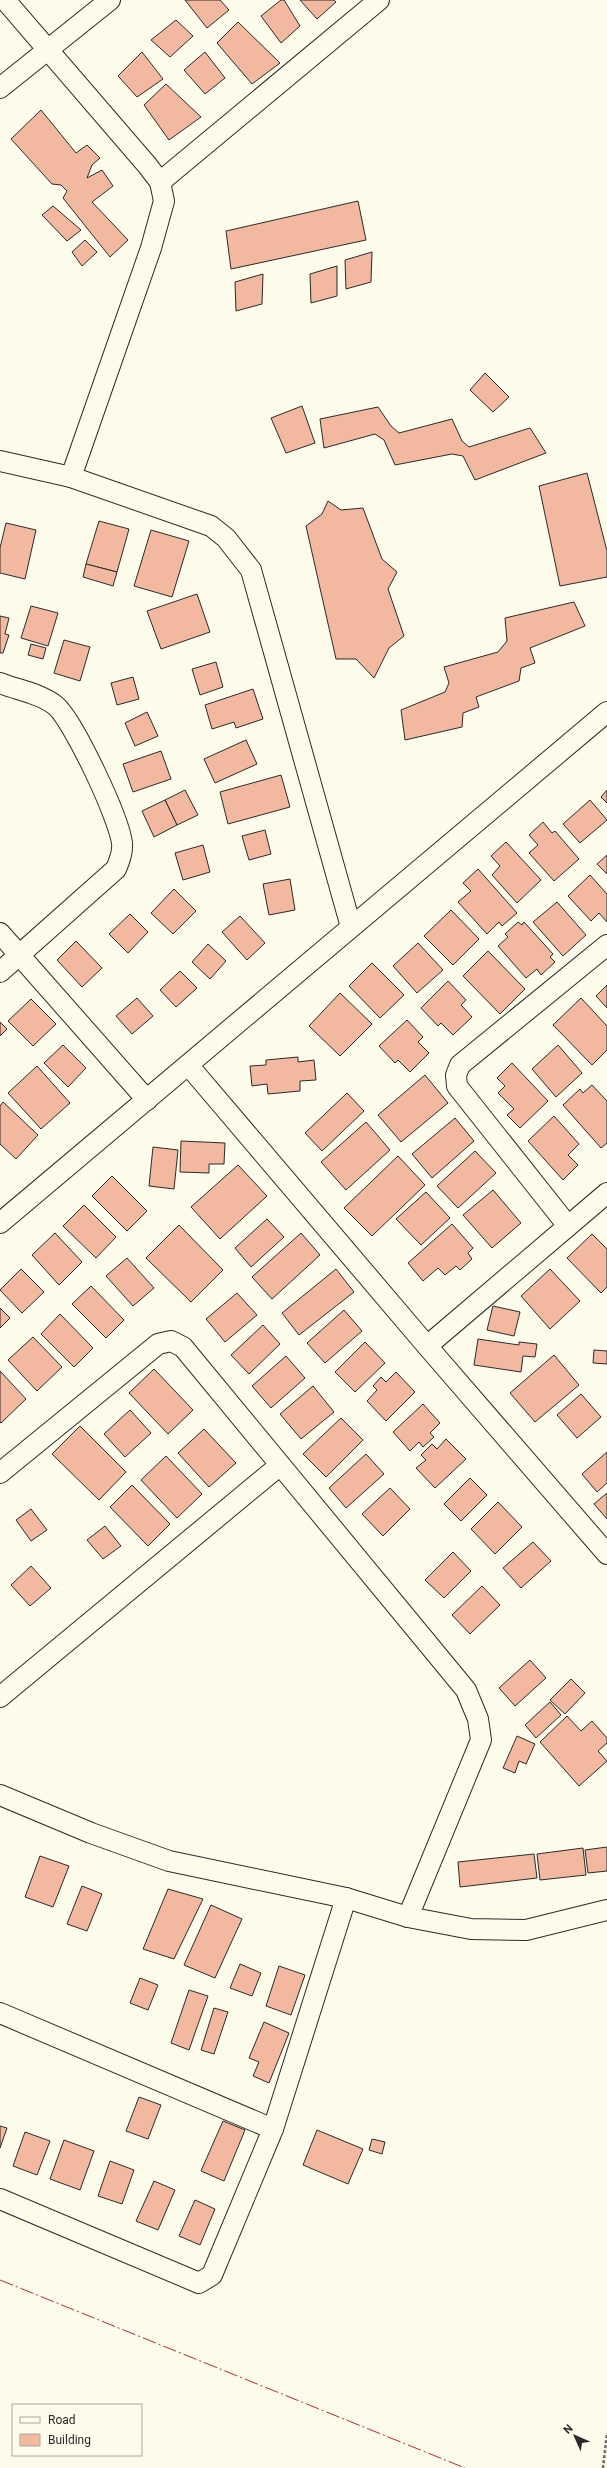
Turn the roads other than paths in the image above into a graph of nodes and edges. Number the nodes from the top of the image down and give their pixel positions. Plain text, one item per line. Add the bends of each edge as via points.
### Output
1 (5, 0) edge
2 (110, 0) edge
3 (379, 0) edge
4 (48, 50) junction
5 (0, 88) edge
6 (160, 182) junction
7 (0, 461) edge
8 (71, 477) junction
9 (0, 683) edge
10 (607, 712) edge
11 (351, 927) junction
12 (0, 933) edge
13 (607, 945) edge
14 (20, 956) junction
15 (0, 972) edge
16 (189, 1066) junction
17 (147, 1100) junction
18 (607, 1193) edge
19 (0, 1223) edge
20 (568, 1226) junction
21 (427, 1346) junction
22 (279, 1466) junction
23 (0, 1473) edge
24 (607, 1554) edge
25 (0, 1697) edge
26 (0, 1795) edge
27 (346, 1898) junction
28 (607, 1910) edge
29 (408, 1917) junction
30 (0, 2013) edge
31 (273, 2129) junction
32 (0, 2199) edge

1 - 4 street
2 - 4 street
3 - 6 street
4 - 5 street
4 - 6 street
6 - 8 street via 164,201 151,248
7 - 8 street
8 - 11 street via 211,526 226,538 251,570
9 - 14 street via 46,699 65,715 98,779 122,843 116,869
10 - 11 street
11 - 16 street
12 - 14 street
13 - 20 street via 460,1065 456,1075 457,1086
14 - 15 street
14 - 17 street
16 - 17 street
16 - 21 street
17 - 19 street
18 - 20 street
20 - 21 street
21 - 24 street
22 - 23 street via 183,1348 171,1342 158,1344
22 - 25 street
22 - 29 street via 466,1690 478,1719 481,1740
26 - 27 street via 90,1834 169,1862
27 - 29 street
27 - 31 street
28 - 29 street via 526,1930 471,1929
30 - 31 street
31 - 32 street via 212,2275 199,2283

